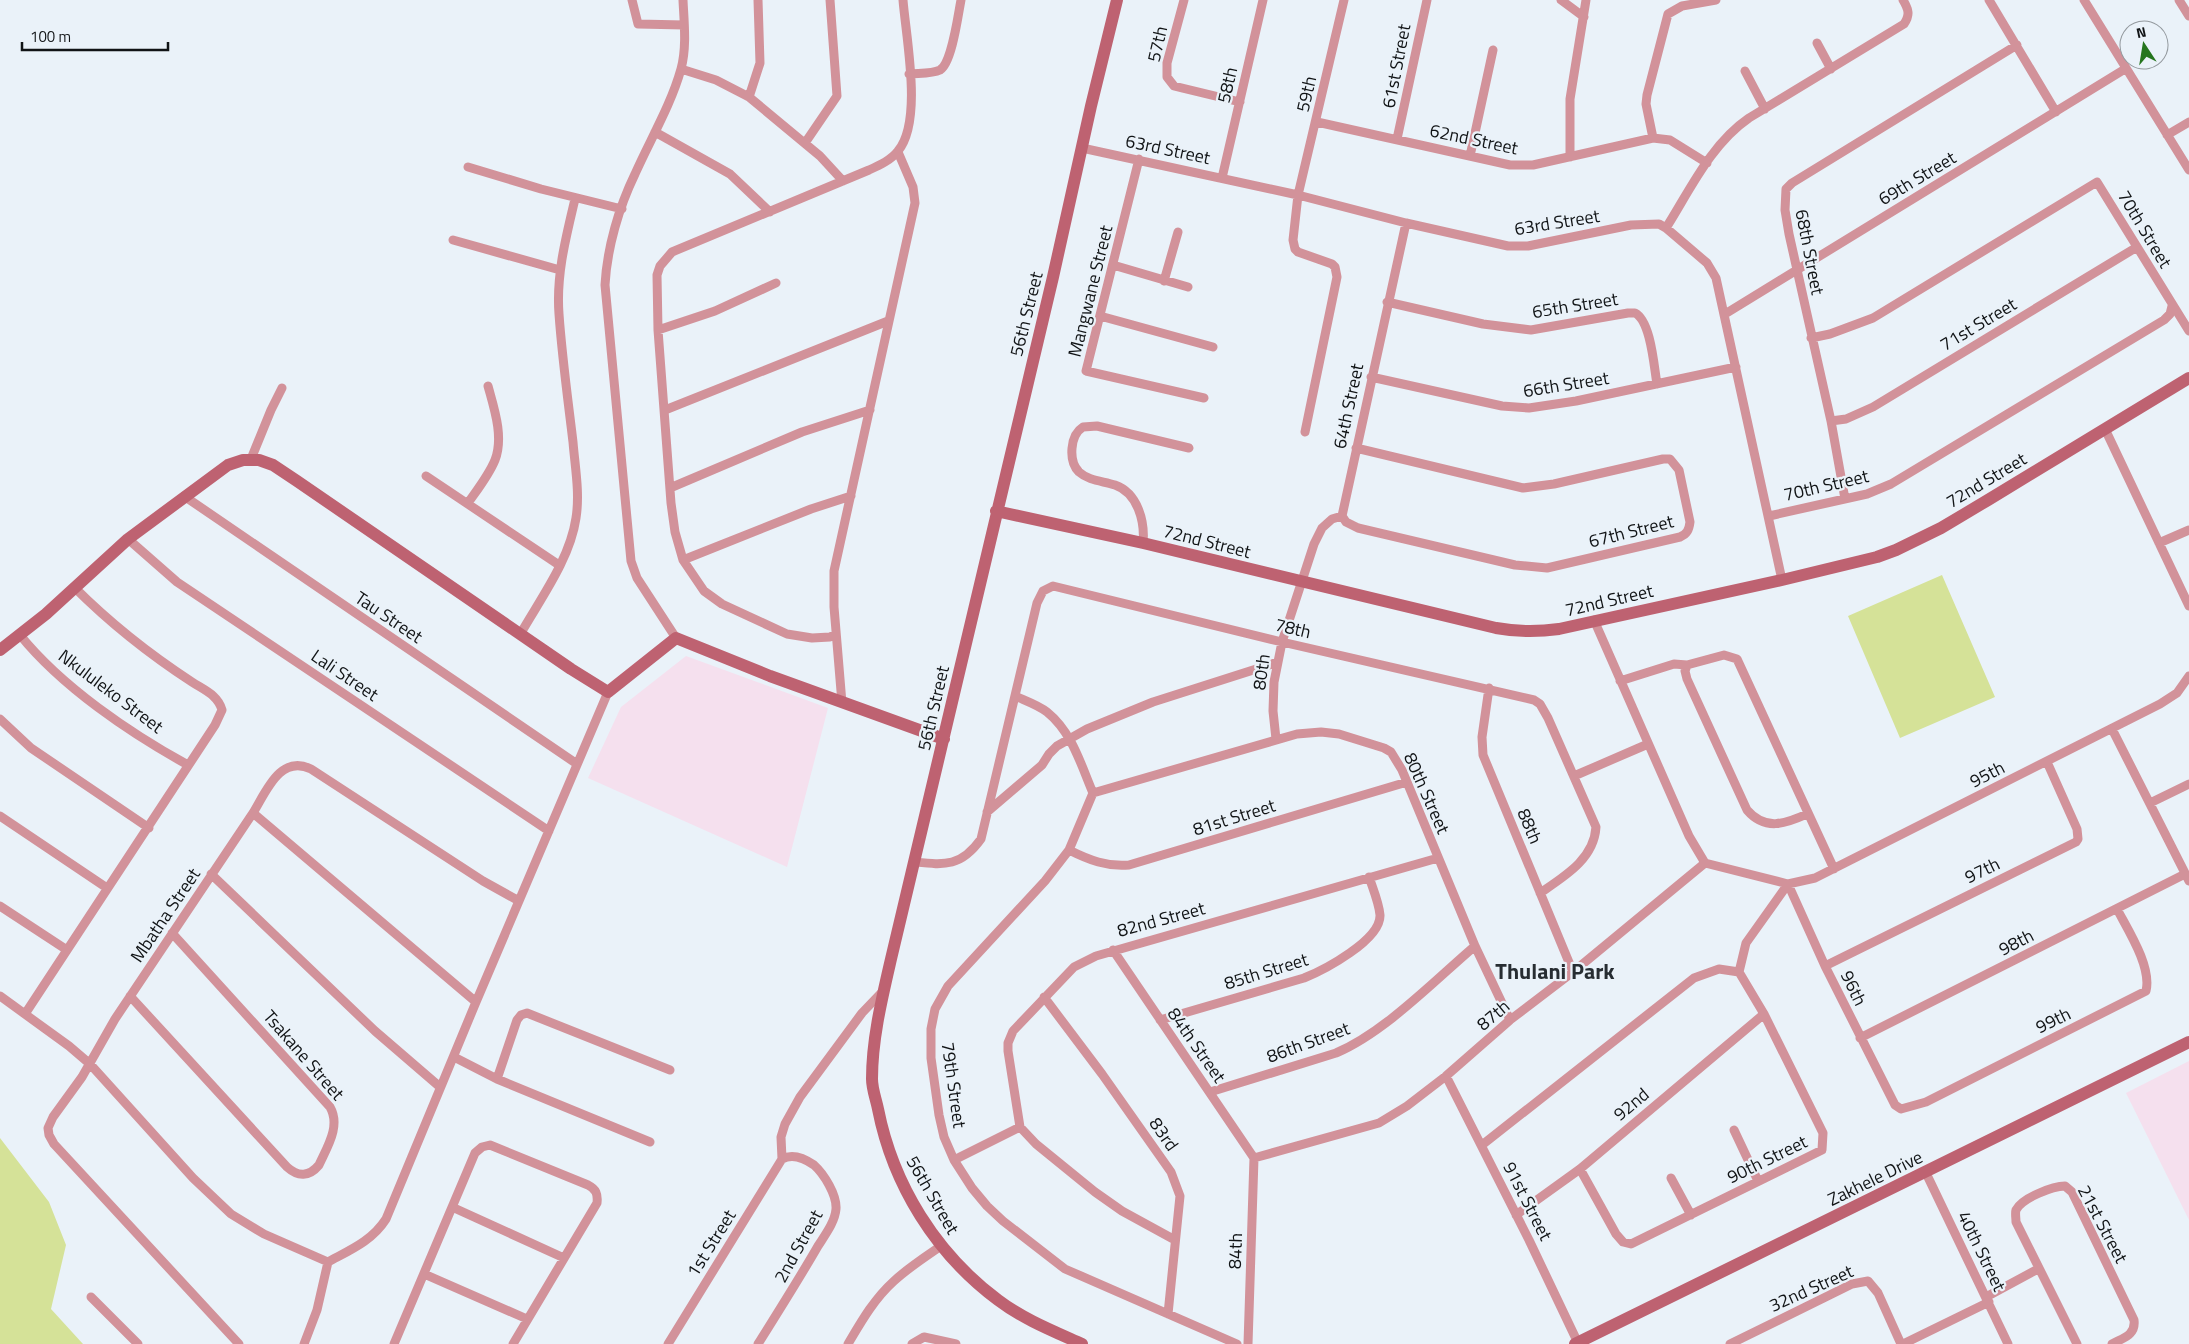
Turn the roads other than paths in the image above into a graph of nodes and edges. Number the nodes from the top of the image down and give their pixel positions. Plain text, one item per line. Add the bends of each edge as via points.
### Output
1 (632, 0) edge
2 (683, 0) edge
3 (758, 0) edge
4 (830, 0) edge
5 (903, 0) edge
6 (961, 0) edge
7 (1117, 0) edge
8 (1184, 0) edge
9 (1263, 0) edge
10 (1344, 0) edge
11 (1427, 0) edge
12 (1561, 0) edge
13 (1586, 0) edge
14 (1716, 0) edge
15 (1903, 0) edge
16 (1989, 0) edge
17 (2084, 0) edge
18 (2179, 0) edge
19 (2189, 16) edge
20 (1584, 17) junction
21 (684, 25) junction
22 (1817, 43) dead end
23 (2017, 45) junction
24 (1493, 50) dead end
25 (2119, 58) edge
26 (681, 68) junction
27 (1831, 69) junction
28 (2124, 70) edge
29 (2127, 70) edge
30 (1745, 71) dead end
31 (909, 74) junction
32 (749, 97) junction
33 (1240, 102) junction
34 (1765, 109) junction
35 (2056, 112) junction
36 (1317, 122) junction
37 (2189, 122) edge
38 (655, 132) junction
39 (2168, 135) junction
40 (1653, 138) junction
41 (1397, 140) junction
42 (805, 143) junction
43 (1082, 148) junction
44 (898, 152) junction
45 (1470, 156) junction
46 (1570, 157) junction
47 (1139, 159) junction
48 (1707, 163) junction
49 (468, 167) dead end
50 (2189, 170) edge
51 (1222, 178) junction
52 (843, 181) junction
53 (1298, 195) junction
54 (575, 199) junction
55 (622, 209) junction
56 (770, 212) junction
57 (1406, 223) junction
58 (1666, 228) junction
59 (1178, 232) dead end
60 (453, 240) dead end
61 (2137, 246) junction
62 (1113, 265) junction
63 (560, 270) junction
64 (1797, 270) junction
65 (1164, 281) junction
66 (776, 283) dead end
67 (1188, 287) dead end
68 (1387, 302) junction
69 (2172, 306) junction
70 (1725, 314) junction
71 (1100, 316) junction
72 (888, 321) junction
73 (658, 330) junction
74 (2189, 330) edge
75 (1811, 338) junction
76 (1213, 347) dead end
77 (1736, 367) junction
78 (1371, 377) junction
79 (2189, 378) edge
80 (1657, 384) junction
81 (488, 386) dead end
82 (282, 388) dead end
83 (1204, 398) dead end
84 (665, 410) junction
85 (870, 410) junction
86 (1831, 421) junction
87 (2105, 429) junction
88 (1305, 432) dead end
89 (1189, 448) dead end
90 (1356, 448) junction
91 (251, 459) junction
92 (426, 476) dead end
93 (670, 488) junction
94 (184, 496) junction
95 (851, 496) junction
96 (1845, 499) junction
97 (468, 503) junction
98 (996, 511) junction
99 (1342, 516) junction
100 (1769, 516) junction
101 (2189, 530) edge
102 (128, 539) junction
103 (1143, 543) junction
104 (2159, 543) junction
105 (683, 560) junction
106 (559, 565) junction
107 (1782, 580) junction
108 (1301, 582) junction
109 (74, 587) junction
110 (2189, 606) edge
111 (1594, 620) junction
112 (521, 633) junction
113 (836, 634) junction
114 (20, 635) junction
115 (676, 638) junction
116 (1282, 642) junction
117 (0, 650) edge
118 (1278, 662) junction
119 (1687, 665) junction
120 (2189, 676) edge
121 (1620, 680) junction
122 (1489, 688) junction
123 (608, 692) junction
124 (1016, 696) junction
125 (842, 703) junction
126 (0, 719) edge
127 (2112, 729) junction
128 (1070, 738) junction
129 (944, 739) junction
130 (1276, 739) junction
131 (1648, 744) junction
132 (2046, 762) junction
133 (577, 764) junction
134 (188, 765) junction
135 (1574, 776) junction
136 (1407, 782) junction
137 (2189, 784) edge
138 (1094, 794) junction
139 (2150, 803) junction
140 (253, 813) junction
141 (987, 813) junction
142 (1807, 814) junction
143 (0, 816) edge
144 (149, 828) junction
145 (549, 831) junction
146 (1069, 850) junction
147 (1438, 858) junction
148 (914, 862) junction
149 (1705, 863) junction
150 (1834, 869) junction
151 (211, 874) junction
152 (1369, 877) junction
153 (2187, 878) edge
154 (1788, 884) junction
155 (107, 888) junction
156 (1540, 892) junction
157 (519, 901) junction
158 (0, 906) edge
159 (2117, 909) junction
160 (172, 933) junction
161 (1475, 946) junction
162 (67, 950) junction
163 (1113, 950) junction
164 (1825, 966) junction
165 (1573, 972) junction
166 (1738, 972) junction
167 (884, 990) junction
168 (0, 996) edge
169 (130, 996) junction
170 (1044, 997) junction
171 (476, 1002) junction
172 (25, 1014) junction
173 (1764, 1014) junction
174 (1160, 1020) junction
175 (1510, 1020) junction
176 (1860, 1038) junction
177 (2189, 1042) edge
178 (454, 1057) junction
179 (90, 1064) junction
180 (670, 1070) dead end
181 (1446, 1076) junction
182 (497, 1079) junction
183 (440, 1088) junction
184 (1210, 1092) junction
185 (1895, 1105) joint
186 (1020, 1127) junction
187 (1734, 1130) dead end
188 (650, 1142) dead end
189 (1482, 1145) junction
190 (1254, 1158) junction
191 (782, 1159) junction
192 (954, 1160) junction
193 (1580, 1169) junction
194 (1926, 1173) junction
195 (1671, 1178) dead end
196 (1758, 1181) junction
197 (452, 1207) junction
198 (1516, 1215) junction
199 (1691, 1216) junction
200 (1175, 1240) junction
201 (941, 1246) junction
202 (564, 1258) junction
203 (328, 1262) junction
204 (2038, 1269) junction
205 (424, 1274) junction
206 (91, 1297) dead end
207 (1988, 1300) junction
208 (1168, 1314) junction
209 (528, 1319) junction
210 (1576, 1343) edge
211 (138, 1344) edge
212 (239, 1344) edge
213 (304, 1344) edge
214 (394, 1344) edge
215 (513, 1344) edge
216 (668, 1344) edge
217 (758, 1344) edge
218 (848, 1344) edge
219 (912, 1344) edge
220 (956, 1344) edge
221 (1082, 1344) edge
222 (1238, 1344) edge
223 (1248, 1344) edge
224 (1730, 1344) edge
225 (1902, 1344) edge
226 (2008, 1344) edge
227 (2077, 1344) edge
228 (2112, 1344) edge

1 - 21 street via 638,24
2 - 21 street
3 - 32 street via 760,63
4 - 42 street via 837,96
5 - 31 street
6 - 31 street via 944,66 937,71
7 - 43 street, 56th Street
8 - 33 street, 57th via 1167,63 1167,77 1174,86
9 - 33 street, 58th
10 - 36 street, 59th
11 - 41 street, 61st Street
12 - 20 street
13 - 20 street
14 - 40 street via 1682,6 1668,14 1647,95
15 - 27 street via 1909,10 1904,24
16 - 23 street
17 - 25 street
18 - 19 street
20 - 46 street via 1570,99
21 - 26 street
22 - 27 street
23 - 35 street
23 - 64 street, 68th Street via 1786,189 1785,210
24 - 45 street
26 - 32 street via 716,80
26 - 38 street
27 - 34 street
28 - 35 street, 69th Street
29 - 39 street
30 - 34 street
31 - 44 street via 911,120
32 - 42 street
33 - 51 street, 58th
34 - 48 street via 1730,132
35 - 64 street, 69th Street
36 - 41 street, 62nd Street
36 - 53 street, 59th
37 - 39 street
38 - 55 street
38 - 56 street via 730,174
39 - 50 street
40 - 46 street, 62nd Street
40 - 48 street, 62nd Street via 1670,140
41 - 45 street, 62nd Street
42 - 52 street
43 - 47 street, 63rd Street
43 - 98 street, 56th Street
44 - 52 street via 880,165
44 - 72 street via 914,187 915,203
45 - 46 street, 62nd Street via 1523,166
47 - 51 street, 63rd Street
47 - 62 street, Mangwane Street
48 - 58 street
49 - 54 street
51 - 53 street, 63rd Street
52 - 56 street
53 - 57 street, 63rd Street
53 - 88 street, 59th via 1295,249 1332,264 1337,277
54 - 55 street
54 - 63 street
55 - 115 street via 605,285 631,561 637,578
56 - 73 street via 672,252 657,275
57 - 58 street, 63rd Street via 1517,246 1631,225 1650,224
57 - 68 street, 64th Street
58 - 70 street via 1707,263 1717,283
59 - 65 street
60 - 63 street
61 - 69 street, 70th Street
61 - 75 street, 70th Street via 2097,182 1873,318
61 - 86 street, 71st Street via 1873,406 1846,419
62 - 65 street
62 - 71 street, Mangwane Street
63 - 106 street via 559,312 577,504 574,528
64 - 70 street, 69th Street
64 - 75 street, 68th Street
65 - 67 street
66 - 73 street via 715,311
68 - 78 street, 64th Street
68 - 80 street, 65th Street via 1483,324 1531,330 1635,313 1647,331
69 - 74 street
69 - 96 street, 70th Street via 2164,320 1910,474 1876,491
70 - 77 street
71 - 76 street
71 - 83 street, Mangwane Street via 1086,371
72 - 84 street
72 - 85 street
73 - 84 street
75 - 86 street, 68th Street
77 - 80 street, 66th Street
77 - 100 street
78 - 80 street, 66th Street via 1521,408 1553,405
78 - 90 street, 64th Street
79 - 87 street, 72nd Street
81 - 97 street via 497,424 496,457
82 - 91 street
84 - 93 street
85 - 93 street via 802,432
85 - 95 street
86 - 96 street, 68th Street
87 - 104 street
87 - 107 street, 72nd Street via 1908,546 1877,557
89 - 103 street via 1097,426 1083,427 1075,437 1072,454 1076,467 1084,476 1125,491 1142,517
90 - 99 street, 64th Street
90 - 99 street, 67th Street via 1523,488 1670,459 1679,470 1690,528 1680,537 1539,568 1358,528
91 - 94 street via 228,466
91 - 112 street via 273,465
92 - 97 street
93 - 105 street via 675,532
94 - 102 street
94 - 133 street, Tau Street
95 - 105 street
95 - 113 street via 834,571
96 - 100 street, 70th Street
97 - 106 street
98 - 103 street, 72nd Street
98 - 129 street, 56th Street
99 - 108 street via 1332,519 1322,528
100 - 107 street
101 - 104 street
102 - 109 street
102 - 145 street, Lali Street via 177,582
103 - 108 street, 72nd Street
104 - 110 street
105 - 113 street via 704,591 722,604 787,634 812,638
106 - 112 street
107 - 111 street, 72nd Street
108 - 111 street, 72nd Street via 1512,631 1553,630
108 - 116 street, 80th
109 - 114 street
109 - 134 street via 115,627 219,702 222,712
111 - 121 street
112 - 123 street
113 - 125 street
114 - 117 street
114 - 134 street, Nkululeko Street via 41,658 86,696
115 - 123 street
115 - 125 street
116 - 118 street, 80th
116 - 122 street, 78th
116 - 124 street, 78th via 1053,586 1043,590 1037,603
118 - 128 street via 1153,702
118 - 130 street, 80th via 1273,706
119 - 121 street via 1674,664
119 - 142 street via 1724,655 1737,659
119 - 142 street via 1687,679 1747,810 1768,825 1788,822
120 - 127 street, 95th via 2177,693
121 - 131 street
122 - 135 street, 78th via 1540,704
122 - 156 street, 88th via 1482,754
123 - 133 street
124 - 128 street via 1048,713
124 - 141 street, 78th
125 - 129 street
126 - 144 street via 30,748
127 - 132 street, 95th
127 - 139 street
128 - 138 street
128 - 141 street
129 - 148 street, 56th Street
130 - 136 street, 80th Street via 1321,732 1376,745 1392,752
130 - 138 street, 80th Street
131 - 135 street
131 - 149 street via 1689,836
132 - 150 street, 95th
132 - 164 street, 97th via 2077,830 2076,842
133 - 145 street
134 - 144 street
135 - 156 street, 78th via 1596,826 1596,836 1590,852 1572,870
136 - 146 street, 81st Street via 1129,865 1100,863
136 - 147 street, 80th Street
137 - 139 street
138 - 146 street, 79th Street
139 - 153 street
140 - 151 street, Mbatha Street
140 - 157 street, Mbatha Street via 279,773 287,766 304,765
140 - 171 street
141 - 148 street, 78th via 981,840 966,857 948,864
142 - 150 street
143 - 155 street
144 - 155 street
145 - 157 street
146 - 192 street, 79th Street via 1045,881 948,986 935,1009 931,1029 934,1082 944,1137
147 - 152 street, 82nd Street
147 - 161 street, 80th Street
148 - 167 street, 56th Street
149 - 154 street
149 - 165 street, 87th
150 - 154 street, 95th
151 - 160 street, Mbatha Street
151 - 183 street via 408,1062
152 - 163 street, 82nd Street
152 - 174 street, 85th Street via 1379,909 1379,923 1368,938 1342,957 1304,978
153 - 159 street, 98th
154 - 164 street, 96th
154 - 166 street via 1746,943
155 - 162 street
156 - 165 street, 88th
157 - 171 street
158 - 162 street
159 - 176 street, 98th
159 - 185 street, 99th via 2144,965 2148,980 2146,991 1926,1102 1901,1109
160 - 169 street, Mbatha Street
160 - 169 street, Tsakane Street via 330,1107 335,1122 316,1170 302,1176 287,1167
161 - 175 street, 80th Street
161 - 184 street, 86th Street via 1378,1029 1352,1046
162 - 172 street
163 - 170 street, 82nd Street via 1074,967
163 - 174 street, 84th Street
164 - 176 street, 96th
165 - 175 street, 87th
166 - 173 street, 90th Street
166 - 189 street via 1719,969 1694,978
167 - 191 street via 862,1013 800,1097 781,1137
167 - 201 street, 56th Street via 872,1080 880,1119 900,1181
168 - 172 street
169 - 179 street, Mbatha Street
170 - 186 street, 82nd Street via 1013,1031 1008,1043
170 - 200 street, 83rd via 1102,1074 1175,1181 1180,1196
171 - 178 street
172 - 179 street
173 - 193 street, 92nd
173 - 196 street, 90th Street via 1824,1133 1824,1145 1817,1154
174 - 184 street, 84th Street
175 - 181 street, 87th
176 - 185 street, 96th
177 - 194 street, Zakhele Drive
178 - 182 street
178 - 183 street
179 - 203 street via 220,1206 251,1228
179 - 212 street, Mbatha Street via 53,1117 48,1128 50,1139
180 - 182 street via 527,1013 518,1020
181 - 189 street, 91st Street
181 - 190 street, 87th via 1379,1123
182 - 188 street
183 - 203 street via 380,1228 368,1240
184 - 190 street, 84th Street
186 - 192 street
186 - 200 street via 1094,1192 1122,1212
187 - 196 street
189 - 198 street, 91st Street
190 - 223 street, 84th
191 - 216 street, 1st Street
191 - 217 street, 2nd Street via 793,1156 813,1165 824,1177 836,1202 836,1210 820,1243
192 - 208 street, 79th Street via 987,1206 1050,1259 1065,1269
193 - 198 street, 92nd
193 - 199 street, 90th Street via 1616,1234 1626,1244 1637,1242
194 - 207 street, 40th Street
194 - 210 street, Zakhele Drive
195 - 199 street
196 - 199 street, 90th Street
197 - 202 street
197 - 202 street via 475,1153 487,1146 494,1146 588,1185 597,1193 598,1203
197 - 205 street
198 - 210 street, 91st Street
200 - 208 street, 83rd
201 - 218 street via 886,1289
201 - 221 street, 56th Street via 998,1300 1036,1323
202 - 209 street
203 - 213 street via 317,1310
204 - 207 street
204 - 227 street, 21st Street
204 - 228 street, 21st Street via 2016,1222 2016,1211 2022,1203 2057,1186 2066,1186 2075,1198 2134,1320 2131,1334
205 - 209 street
205 - 214 street
206 - 211 street
207 - 225 street
207 - 226 street, 40th Street
208 - 222 street, 79th Street
209 - 215 street
219 - 220 street via 924,1337
224 - 225 street, 32nd Street via 1852,1284 1868,1281 1878,1293

